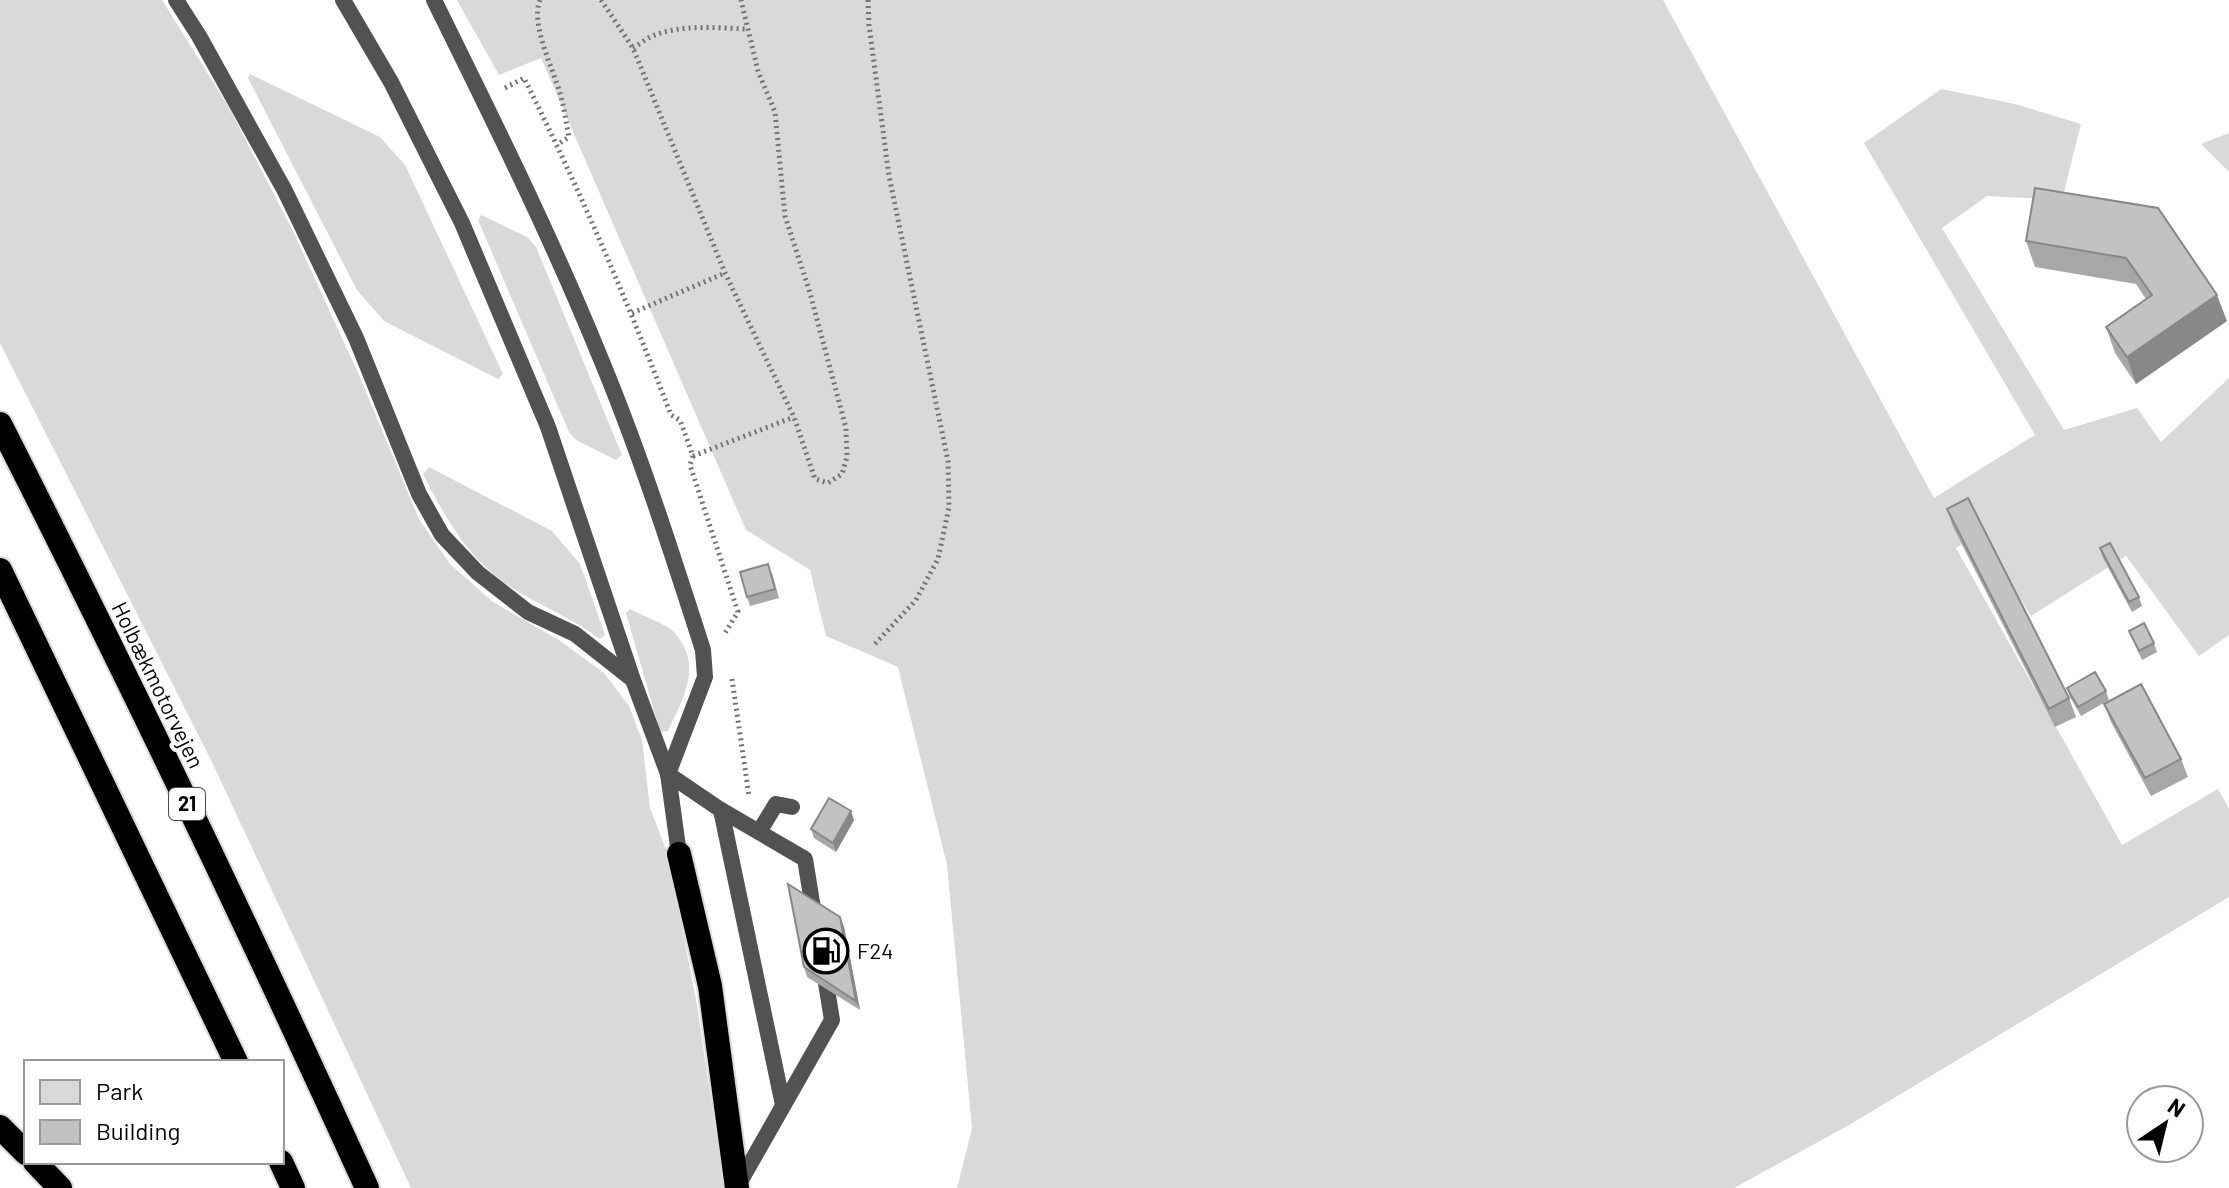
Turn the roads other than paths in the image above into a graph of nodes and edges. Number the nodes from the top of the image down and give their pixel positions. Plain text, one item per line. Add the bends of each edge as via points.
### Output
1 (176, 0) edge
2 (343, 0) edge
3 (434, 0) edge
4 (0, 424) edge
5 (0, 570) edge
6 (633, 680) junction
7 (668, 774) junction
8 (792, 807) dead end
9 (721, 810) junction
10 (756, 831) junction
11 (679, 854) joint
12 (817, 932) edge
13 (822, 962) edge
14 (235, 1060) edge
15 (783, 1105) junction
16 (0, 1127) edge
17 (24, 1151) edge
18 (37, 1164) edge
19 (282, 1164) edge
20 (60, 1188) edge
21 (293, 1188) edge
22 (367, 1188) edge
23 (737, 1188) edge

1 - 6 lane via 285,191 442,535 478,573 528,612 575,634
2 - 6 lane via 462,223 548,427
3 - 7 lane via 544,224 599,355 652,492 703,650 705,677
4 - 22 highway, Holbækmotorvejen / 21 via 282,1000
5 - 14 highway
6 - 7 lane
7 - 9 lane
7 - 11 lane
8 - 10 lane via 776,804
9 - 10 lane
9 - 15 lane
10 - 12 lane via 805,859
11 - 23 highway via 710,986
13 - 15 lane via 832,1020
15 - 23 lane
16 - 17 highway
18 - 20 highway
19 - 21 highway

